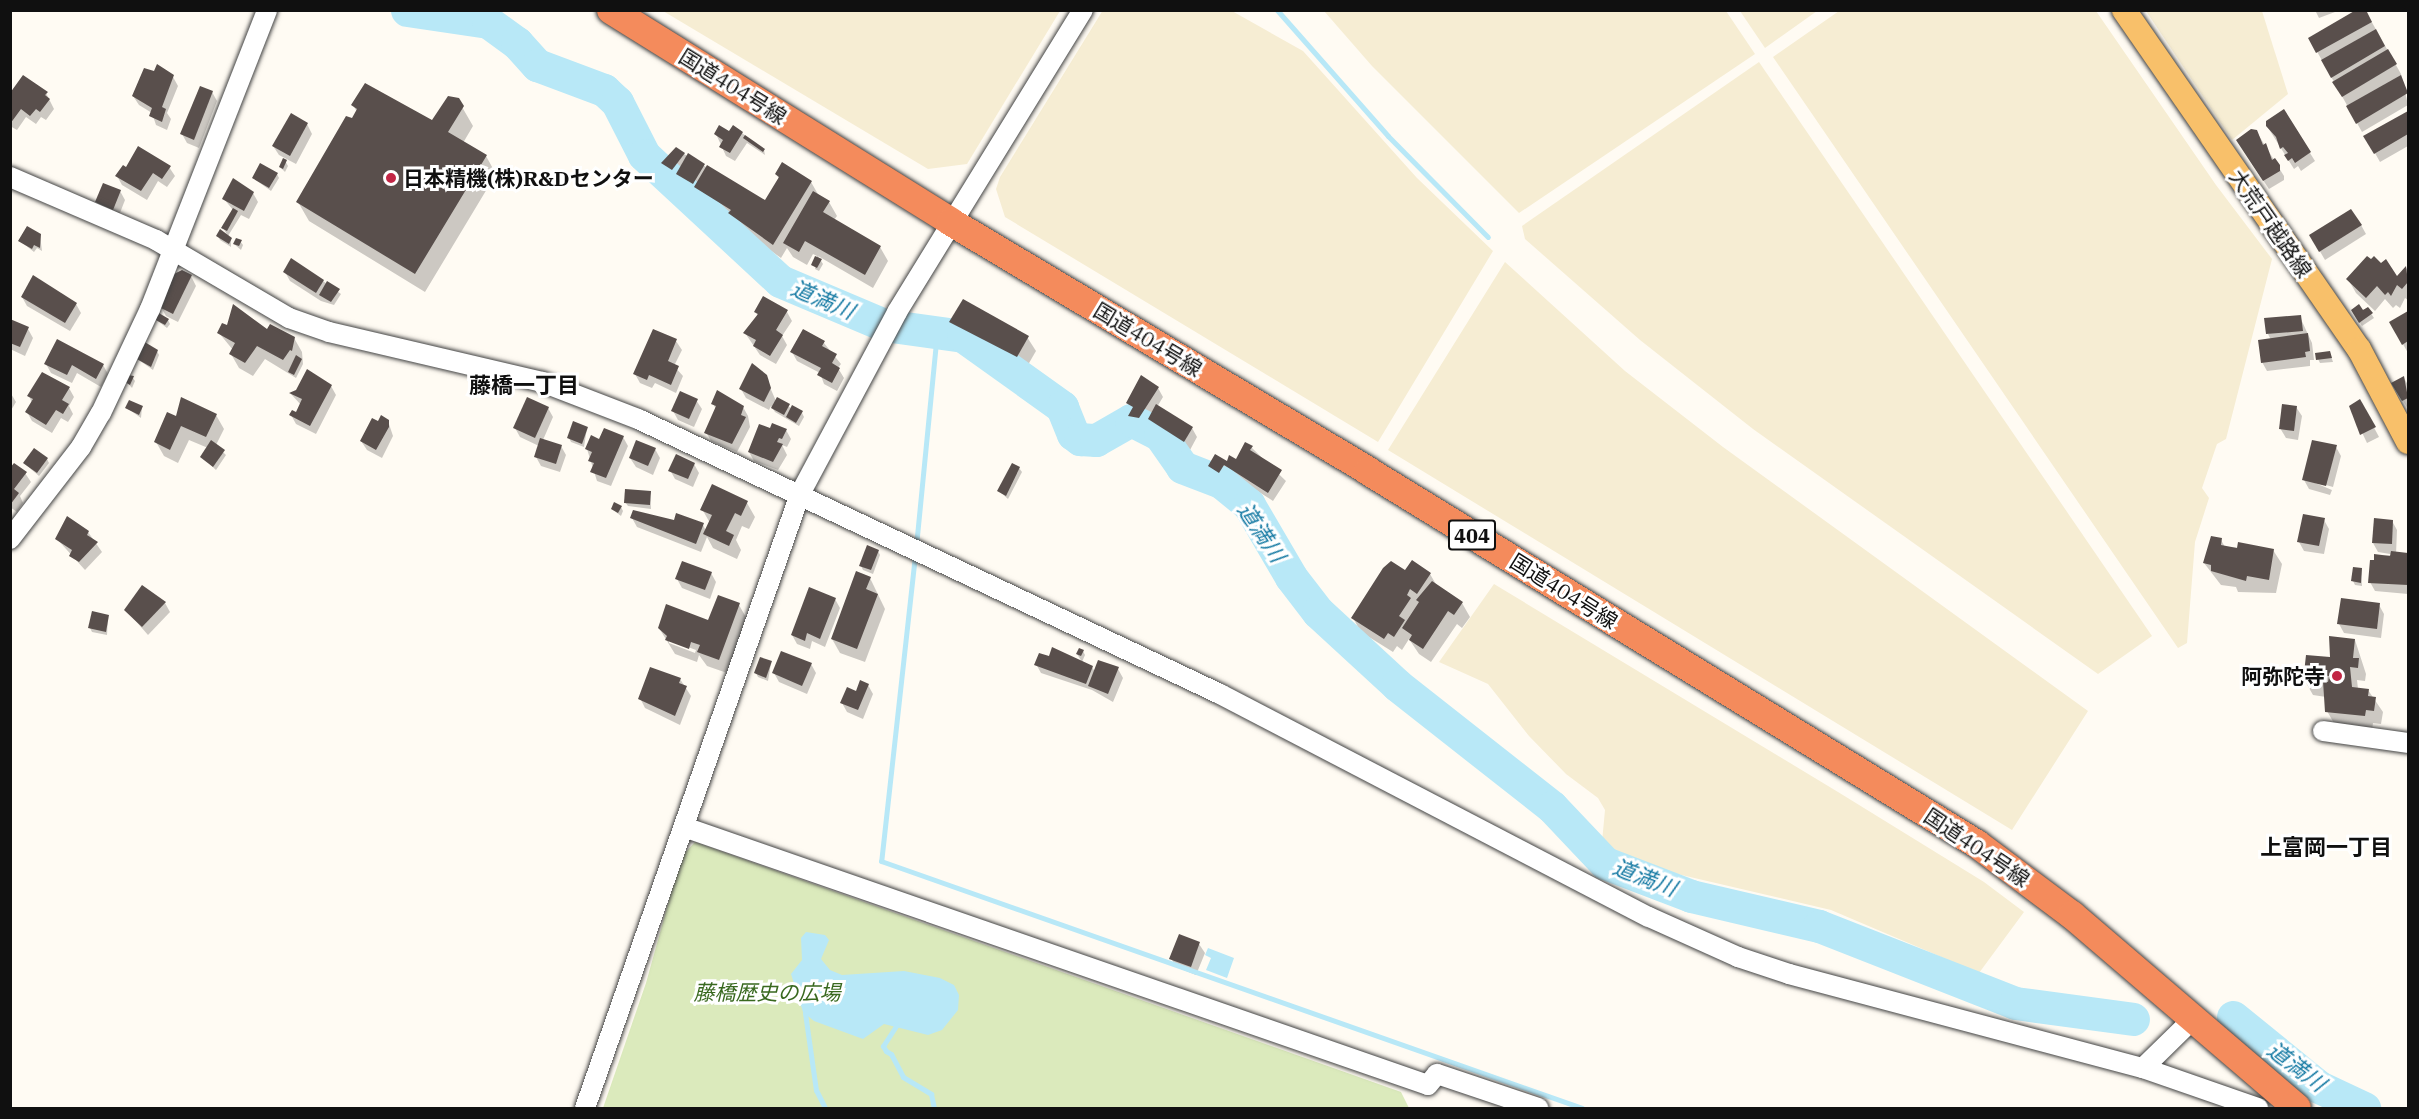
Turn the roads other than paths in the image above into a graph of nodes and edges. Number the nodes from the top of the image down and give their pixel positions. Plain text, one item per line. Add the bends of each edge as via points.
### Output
1 (267, 10) edge
2 (612, 10) edge
3 (1083, 10) edge
4 (2124, 10) edge
5 (10, 177) edge
6 (951, 222) junction
7 (174, 249) junction
8 (2409, 442) edge
9 (800, 494) junction
10 (10, 539) edge
11 (2323, 731) dead end
12 (2409, 743) edge
13 (684, 827) junction
14 (2191, 1021) junction
15 (2143, 1068) junction
16 (585, 1108) edge
17 (1538, 1108) edge
18 (2258, 1108) edge
19 (2296, 1108) edge

1 - 7 street
2 - 6 highway, 国道404号線 / 404
3 - 6 street
4 - 8 main road, 大荒戸越路線 via 2359,349
5 - 7 street
6 - 9 street via 897,312
6 - 14 highway, 国道404号線 / 404 via 1378,477 1977,844 2072,915
7 - 9 street via 289,318 329,332 475,364 578,392
7 - 10 street via 101,413 81,447
9 - 13 street
9 - 15 street via 1252,710 1705,943 1789,974
11 - 12 street
13 - 16 street
13 - 17 street via 1428,1084 1437,1074
14 - 15 street
14 - 19 highway, 国道404号線 / 404
15 - 18 street

